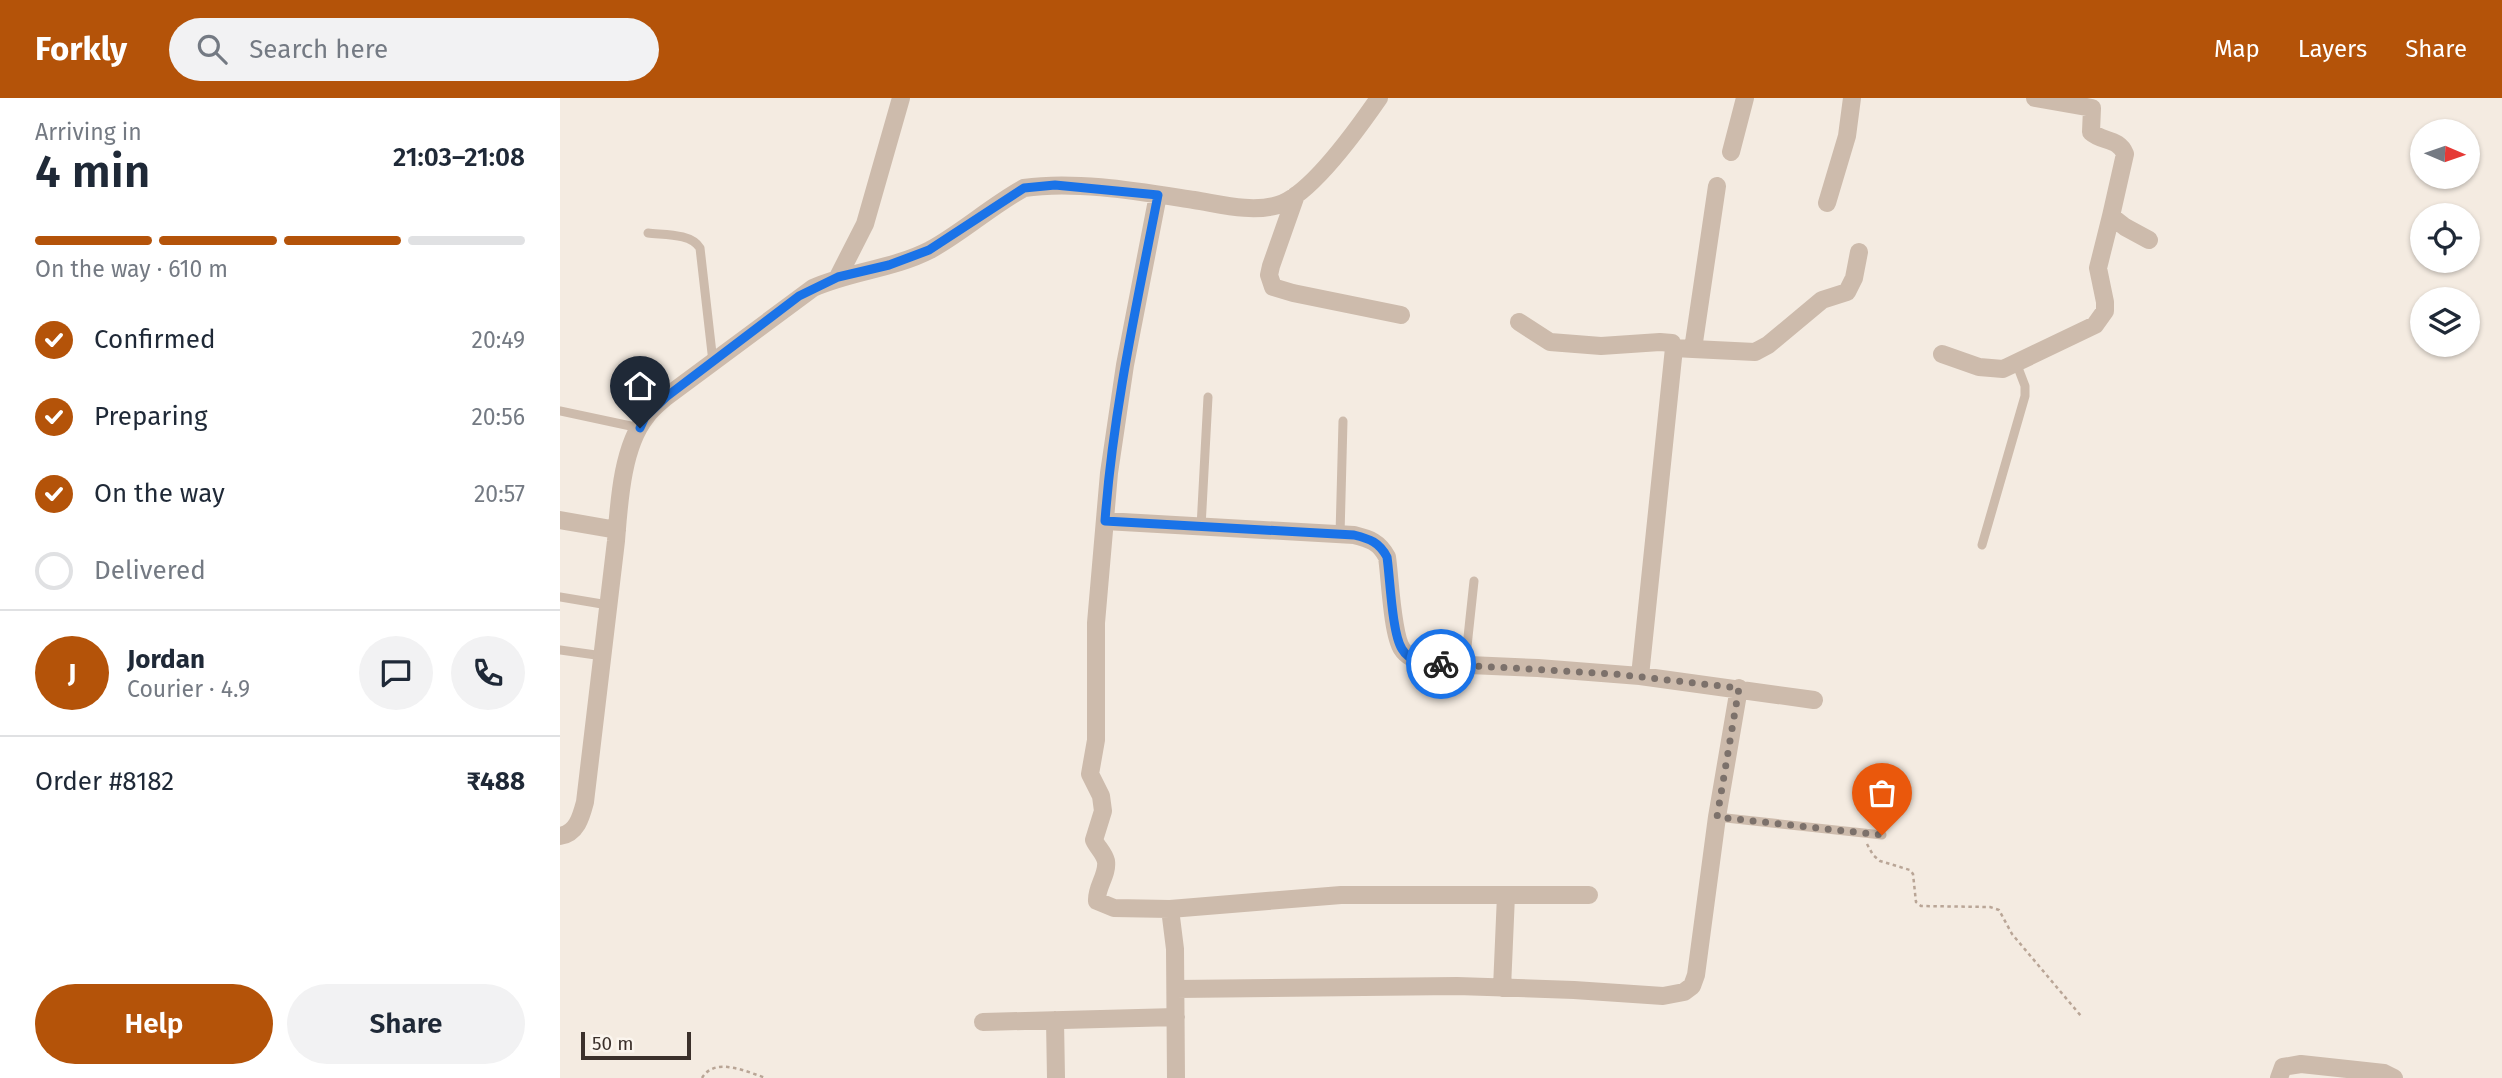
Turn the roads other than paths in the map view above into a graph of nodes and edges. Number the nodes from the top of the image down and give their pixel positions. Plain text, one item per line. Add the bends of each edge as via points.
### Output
1 (901, 98) edge
2 (1379, 98) edge
3 (1745, 98) edge
4 (1852, 98) edge
5 (2035, 98) edge
6 (1731, 152) dead end
7 (1717, 186) dead end
8 (1158, 195) junction
9 (1296, 195) junction
10 (1827, 203) dead end
11 (2111, 216) junction
12 (648, 233) dead end
13 (2149, 240) dead end
14 (1859, 252) dead end
15 (838, 277) junction
16 (1401, 315) dead end
17 (1519, 322) dead end
18 (1674, 348) junction
19 (1693, 349) junction
20 (1942, 354) dead end
21 (713, 362) junction
22 (2017, 365) junction
23 (1208, 397) dead end
24 (560, 411) edge
25 (1343, 421) dead end
26 (640, 428) junction
27 (560, 520) edge
28 (1105, 521) junction
29 (1201, 527) junction
30 (617, 530) junction
31 (1340, 535) junction
32 (1982, 545) dead end
33 (1474, 580) dead end
34 (560, 597) edge
35 (608, 605) junction
36 (560, 650) edge
37 (603, 656) junction
38 (1465, 665) junction
39 (1640, 676) junction
40 (1739, 688) junction
41 (1814, 700) dead end
42 (1717, 817) junction
43 (1882, 835) dead end
44 (560, 836) edge
45 (1506, 895) junction
46 (1589, 895) dead end
47 (1170, 909) junction
48 (1502, 988) junction
49 (1176, 989) junction
50 (1176, 1017) junction
51 (1055, 1020) junction
52 (983, 1022) dead end
53 (1056, 1078) edge
54 (1176, 1078) edge
55 (2279, 1078) edge
56 (2394, 1078) edge

1 - 15 street via 865,224
2 - 9 street via 1314,180
3 - 6 street
4 - 10 street via 1847,136
5 - 11 street via 2092,108 2091,132 2123,148
7 - 19 street
8 - 9 street via 1254,209 1279,205
8 - 15 street via 1055,185 1024,188 929,250
8 - 28 street via 1125,365
9 - 16 street via 1271,266 1273,287
11 - 13 street
11 - 22 street via 2098,268 2105,302 2101,319
12 - 21 lane via 688,238 700,248
14 - 19 street via 1847,292 1822,300 1768,345 1755,352
15 - 21 street via 799,296
17 - 18 street via 1550,342 1601,346 1660,342 1672,343
18 - 19 street
18 - 39 street
20 - 22 street via 1989,368
21 - 26 street via 666,397
22 - 32 lane via 2025,396
23 - 29 lane
24 - 26 lane
25 - 31 lane
26 - 30 street via 625,470
27 - 30 street
28 - 29 street
28 - 47 street via 1096,623 1096,740 1090,774 1103,804 1094,840 1106,870 1096,891 1097,901 1114,908
29 - 31 street
30 - 35 street
31 - 38 street via 1369,539 1381,546 1387,557 1401,649 1424,663
33 - 38 lane
34 - 35 lane
35 - 37 street
36 - 37 lane
37 - 44 street via 585,802 579,822 568,835
38 - 39 street
39 - 40 street
40 - 41 street
40 - 42 street
42 - 43 lane
42 - 48 street via 1692,986 1663,996
45 - 46 street
45 - 47 street via 1341,895
45 - 48 street
47 - 49 street
48 - 49 street
49 - 50 street
50 - 51 street
50 - 54 street
51 - 52 street
51 - 53 street
55 - 56 street via 2283,1068 2301,1064

